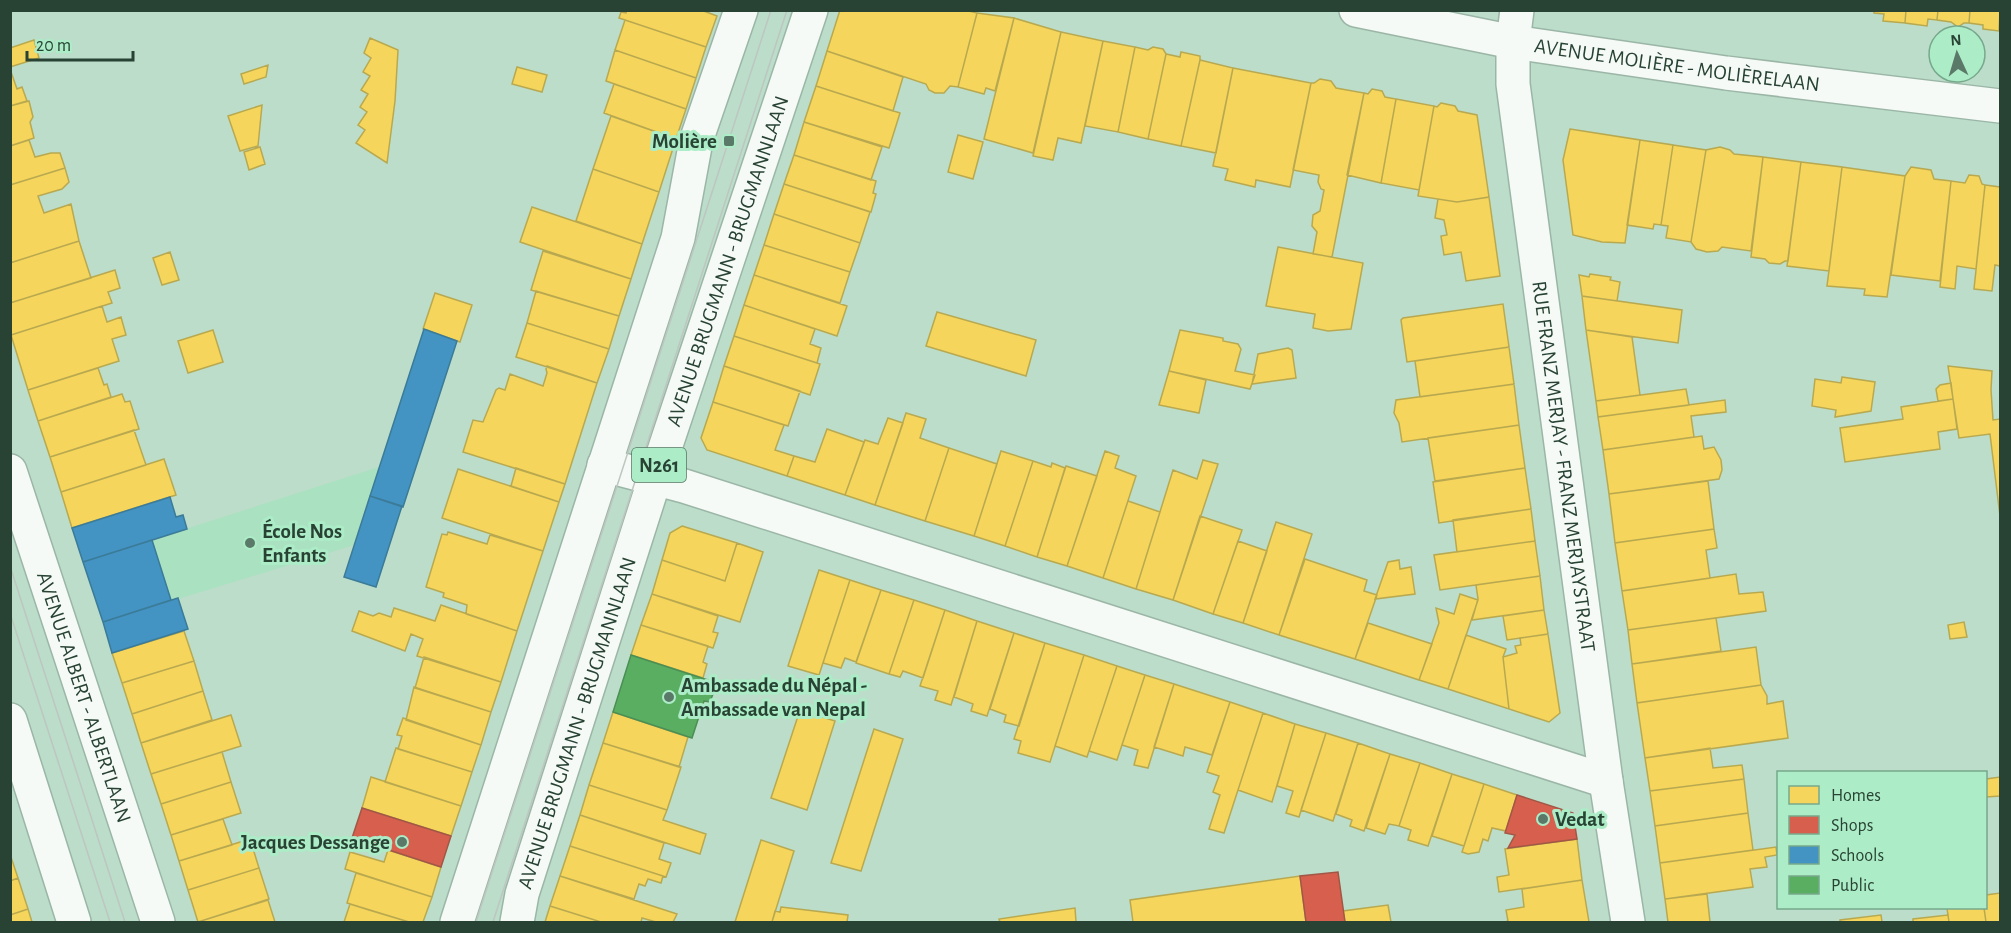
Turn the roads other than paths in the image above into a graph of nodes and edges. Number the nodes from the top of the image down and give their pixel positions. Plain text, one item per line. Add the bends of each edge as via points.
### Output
1 (741, 10) edge
2 (811, 10) edge
3 (1356, 10) edge
4 (1517, 10) edge
5 (1513, 42) junction
6 (2001, 106) edge
7 (604, 465) junction
8 (10, 471) edge
9 (655, 478) junction
10 (10, 720) edge
11 (1606, 781) junction
12 (74, 922) edge
13 (158, 922) edge
14 (457, 922) edge
15 (517, 922) edge
16 (1628, 922) edge

1 - 7 street, N261 via 696,141 678,238
2 - 9 street, AVENUE BRUGMANN - BRUGMANNLAAN / N261
3 - 5 street, AVENUE MOLIÈRE - MOLIÈRELAAN
4 - 5 street, RUE FRANZ MERJAY - FRANZ MERJAYSTRAAT
5 - 6 street, AVENUE MOLIÈRE - MOLIÈRELAAN via 1726,73
5 - 11 street, RUE FRANZ MERJAY - FRANZ MERJAYSTRAAT via 1513,84
7 - 9 street
7 - 14 street, N261
8 - 13 street, AVENUE ALBERT - ALBERTLAAN
9 - 11 street
9 - 15 street, AVENUE BRUGMANN - BRUGMANNLAAN / N261 via 522,894
10 - 12 street
11 - 16 street, RUE FRANZ MERJAY - FRANZ MERJAYSTRAAT

